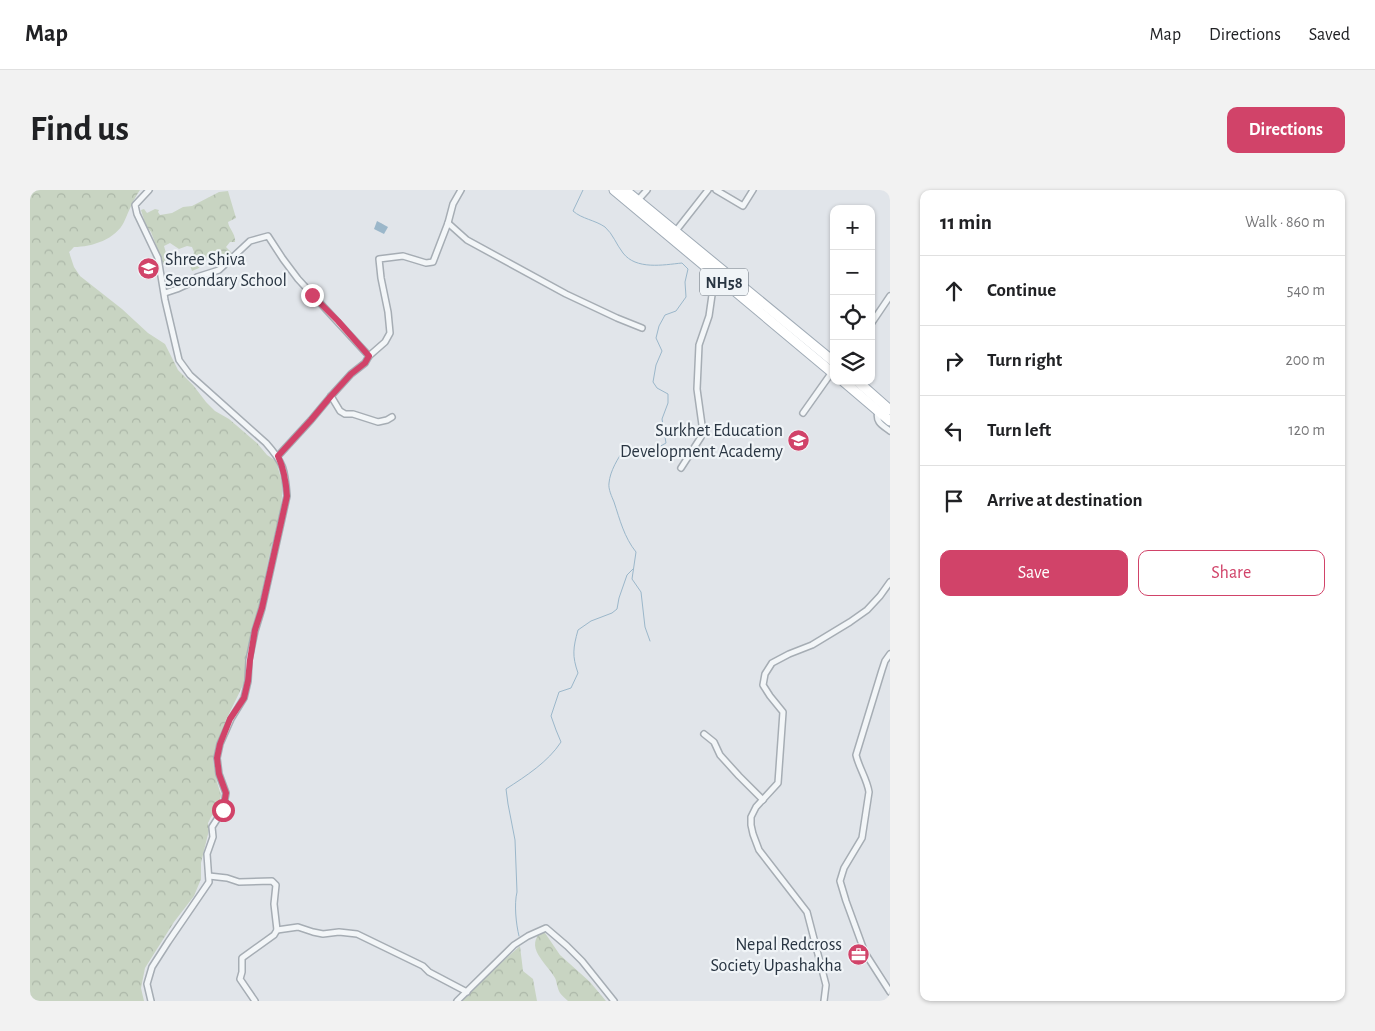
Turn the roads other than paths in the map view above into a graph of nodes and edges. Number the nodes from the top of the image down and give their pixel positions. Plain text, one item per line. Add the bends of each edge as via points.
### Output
1 (149, 190) edge
2 (461, 190) edge
3 (614, 190) edge
4 (625, 190) edge
5 (647, 190) edge
6 (708, 190) edge
7 (716, 190) edge
8 (753, 190) edge
9 (638, 200) junction
10 (448, 223) junction
11 (675, 232) junction
12 (719, 278) junction
13 (164, 293) junction
14 (890, 296) edge
15 (875, 318) edge
16 (642, 328) dead end
17 (369, 356) junction
18 (830, 359) edge
19 (830, 370) edge
20 (830, 377) edge
21 (848, 385) edge
22 (862, 385) edge
23 (331, 396) junction
24 (890, 410) edge
25 (878, 411) junction
26 (803, 413) dead end
27 (392, 417) dead end
28 (890, 421) edge
29 (890, 431) edge
30 (278, 456) junction
31 (681, 468) dead end
32 (890, 582) edge
33 (890, 654) edge
34 (704, 734) dead end
35 (763, 800) junction
36 (209, 876) junction
37 (277, 930) junction
38 (467, 992) junction
39 (890, 992) edge
40 (151, 1001) edge
41 (255, 1001) edge
42 (456, 1001) edge
43 (614, 1001) edge
44 (824, 1001) edge

1 - 13 street via 135,205 158,258
2 - 10 street
3 - 12 main road, NH58
4 - 9 main road, NH58
5 - 9 street
6 - 11 street
7 - 8 street via 743,206
9 - 11 main road, NH58
10 - 16 street via 467,240 566,294
10 - 17 street via 433,262 403,256 379,259 390,333
11 - 18 main road, NH58
12 - 19 main road, NH58
12 - 31 street via 712,283 710,316 699,345 697,389 701,437
13 - 17 street via 219,270 250,241 268,236 298,279
13 - 30 street via 178,360 190,375
14 - 15 street
17 - 23 street
20 - 26 street
21 - 25 main road
22 - 24 main road
23 - 27 street via 345,414 378,422
23 - 30 street
25 - 28 main road
25 - 29 street via 876,417
30 - 36 street via 286,480 287,496 255,630 244,698 230,719 217,758 226,793 223,810 212,827 213,837 207,854
32 - 35 street via 867,610 812,644 772,663 765,674 763,685 783,712 778,783
33 - 39 street via 885,661 856,755 869,792 862,838 840,881 865,953
34 - 35 street
35 - 44 street via 751,816 753,834 760,850 806,912 826,985
36 - 37 street via 239,882 272,881 276,885
36 - 40 street via 209,882 152,967 146,984
37 - 38 street via 298,927 323,934 357,934
37 - 41 street via 242,958 240,979
38 - 42 street
38 - 43 street via 514,945 546,928 582,961

